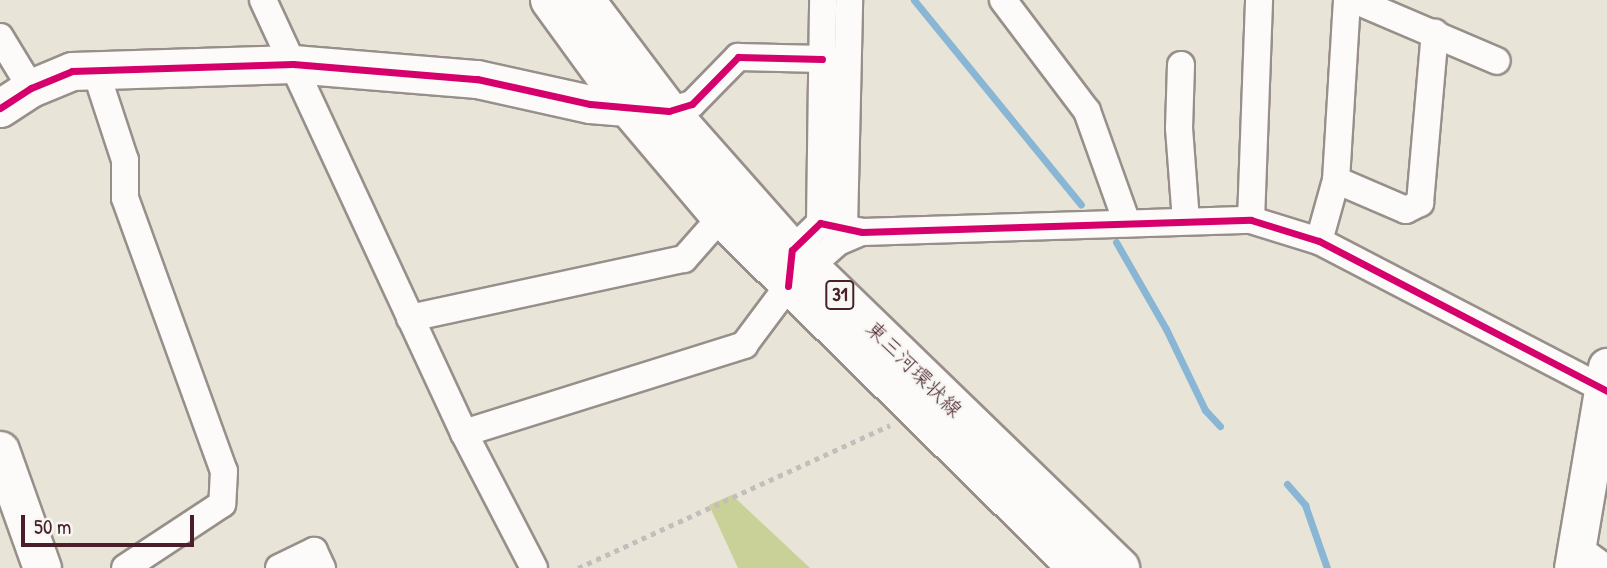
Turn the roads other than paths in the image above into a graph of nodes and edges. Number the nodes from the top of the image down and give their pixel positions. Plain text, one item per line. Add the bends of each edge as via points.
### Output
1 (263, 0) edge
2 (550, 0) edge
3 (585, 0) edge
4 (823, 0) edge
5 (849, 0) edge
6 (1003, 0) edge
7 (1259, 0) edge
8 (1347, 0) edge
9 (1354, 0) edge
10 (1406, 10) edge
11 (1435, 33) junction
12 (0, 37) edge
13 (822, 59) junction
14 (1497, 61) dead end
15 (293, 64) junction
16 (1181, 65) dead end
17 (95, 69) junction
18 (31, 88) junction
19 (628, 106) junction
20 (0, 108) edge
21 (669, 111) junction
22 (1336, 180) junction
23 (721, 217) junction
24 (1251, 220) junction
25 (1186, 221) junction
26 (1127, 223) junction
27 (842, 228) junction
28 (1319, 241) junction
29 (798, 267) junction
30 (410, 317) junction
31 (1606, 382) edge
32 (464, 433) junction
33 (0, 450) edge
34 (1575, 558) edge
35 (42, 568) edge
36 (125, 568) edge
37 (279, 568) edge
38 (322, 568) edge
39 (534, 568) edge
40 (1078, 568) edge
41 (1120, 568) edge
42 (1606, 568) edge

1 - 15 street
2 - 19 main road, 東三河環状線 / 31
3 - 21 main road, 東三河環状線 / 31
4 - 13 street
5 - 27 street
6 - 26 street via 1087,111
7 - 24 street
8 - 22 street
9 - 10 street
10 - 11 street
11 - 14 street
11 - 22 street via 1420,203 1406,210
12 - 18 street
13 - 21 street via 738,57 692,104
13 - 27 street
15 - 17 street
15 - 19 street via 477,79 590,104
15 - 30 street
16 - 25 street via 1179,128
17 - 18 street via 72,71
17 - 36 street via 125,160 125,198 224,471 222,504
18 - 20 street
19 - 21 street
19 - 23 main road, 東三河環状線 / 31
21 - 29 main road, 東三河環状線 / 31
22 - 28 street
23 - 29 main road, 東三河環状線 / 31
23 - 30 street via 684,260
24 - 25 street
24 - 28 street
25 - 26 street
26 - 27 street
27 - 29 street
27 - 29 street via 838,242
28 - 31 street
29 - 32 street via 744,345
29 - 40 main road, 東三河環状線 / 31 via 915,410
29 - 41 main road, 東三河環状線 / 31
30 - 32 street
31 - 34 street
32 - 39 street
33 - 35 street
34 - 42 street
37 - 38 street via 314,551

